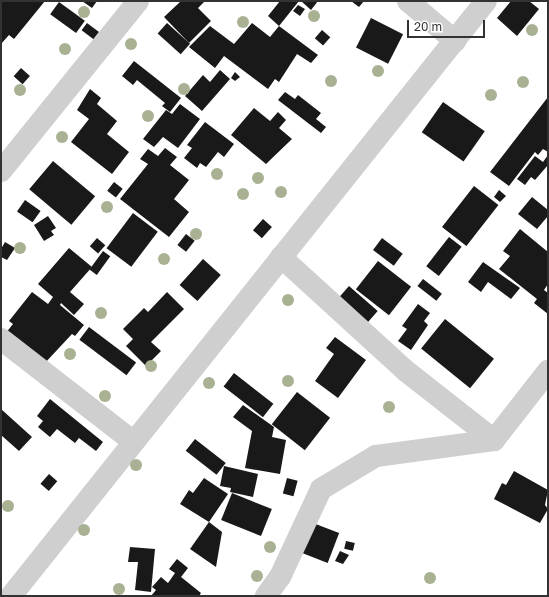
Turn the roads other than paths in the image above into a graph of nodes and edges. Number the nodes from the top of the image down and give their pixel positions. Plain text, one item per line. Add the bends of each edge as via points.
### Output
1 (138, 1) edge
2 (408, 1) edge
3 (486, 1) edge
4 (455, 41) junction
5 (1, 171) edge
6 (281, 257) junction
7 (1, 339) edge
8 (548, 371) edge
9 (494, 440) junction
10 (134, 442) junction
11 (11, 596) edge
12 (266, 596) edge

1 - 5 street
2 - 4 street
3 - 4 street
4 - 6 street
6 - 9 street via 406,371
6 - 10 street
7 - 10 street
8 - 9 street
9 - 12 street via 376,456 321,489 280,577
10 - 11 street

